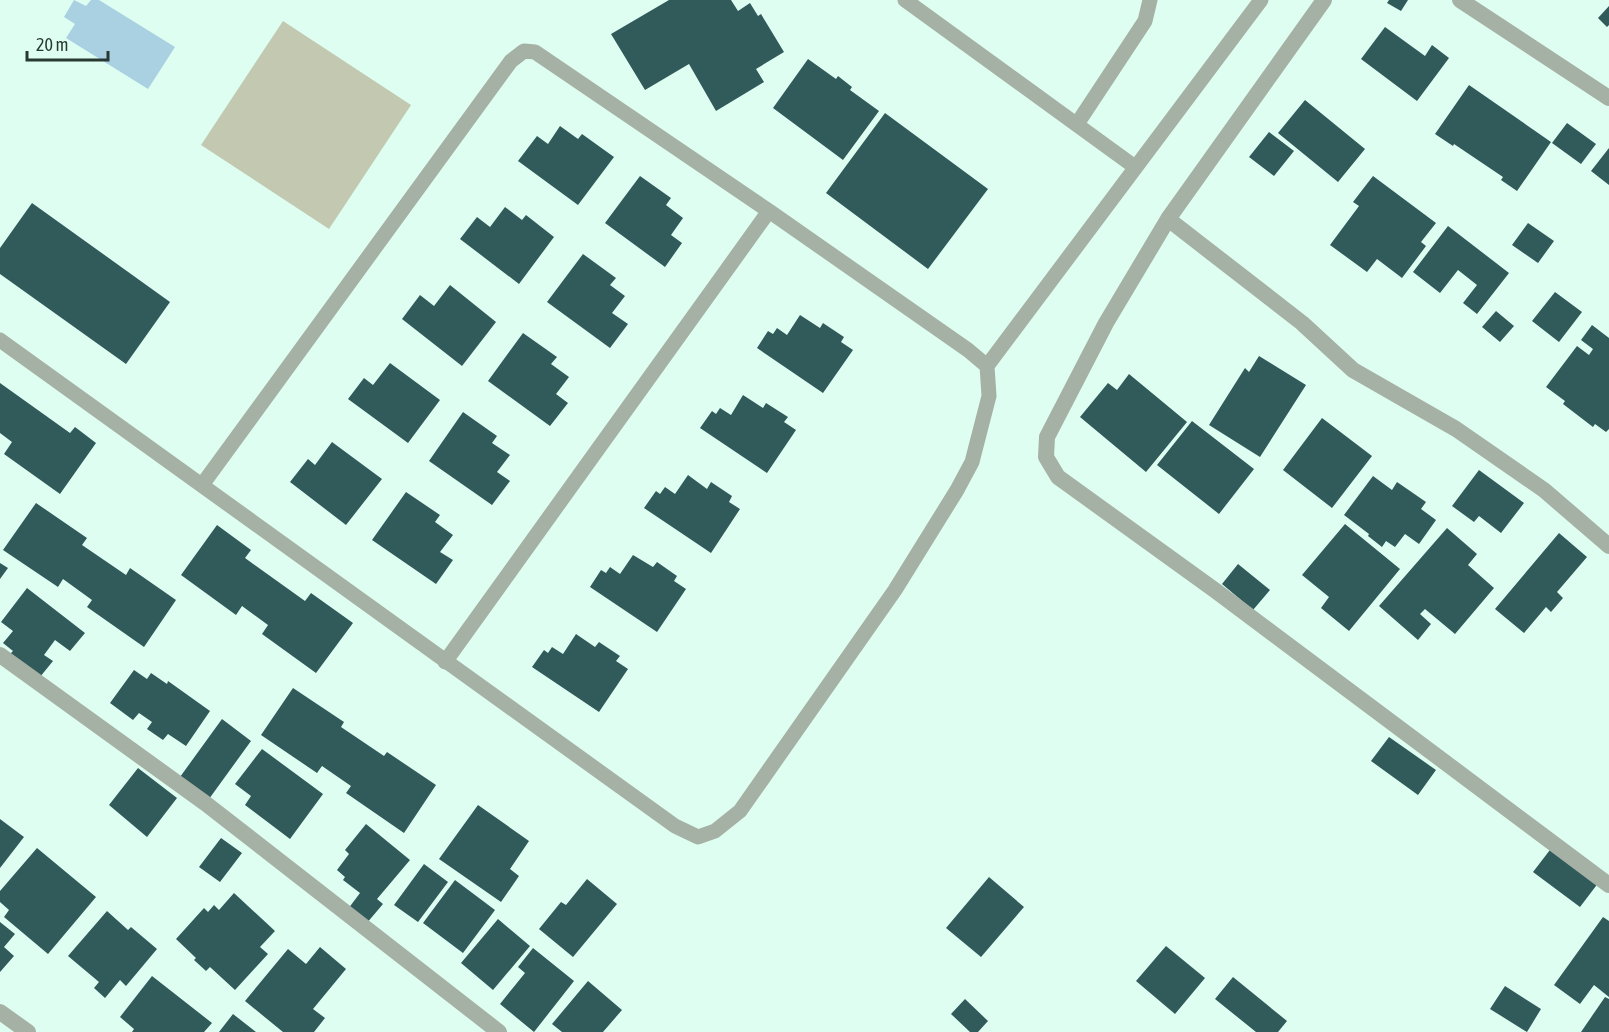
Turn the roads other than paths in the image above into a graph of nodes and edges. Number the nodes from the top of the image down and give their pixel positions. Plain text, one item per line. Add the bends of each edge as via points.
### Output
1 (905, 0) edge
2 (1150, 0) edge
3 (1261, 0) edge
4 (1324, 0) edge
5 (1470, 3) edge
6 (1609, 98) edge
7 (1077, 124) junction
8 (1135, 167) junction
9 (769, 211) junction
10 (1168, 219) junction
11 (0, 340) edge
12 (987, 366) junction
13 (202, 485) junction
14 (1609, 546) edge
15 (0, 655) edge
16 (446, 662) junction
17 (1609, 885) edge
18 (0, 1012) edge
19 (28, 1032) edge
20 (499, 1032) edge

1 - 7 lane
2 - 7 lane via 1145,21
3 - 8 lane
4 - 10 street
5 - 6 street
7 - 8 lane
8 - 12 lane
9 - 12 lane
9 - 13 lane via 535,52 524,51 511,61
9 - 16 lane
10 - 14 street via 1302,322 1353,370 1456,429 1544,489
10 - 17 street via 1106,323 1047,437 1046,457 1058,477
11 - 13 lane
12 - 16 lane via 989,396 972,462 957,489 895,590 740,811 715,831 698,837 675,826
13 - 16 lane
15 - 20 street via 206,803
18 - 19 street

